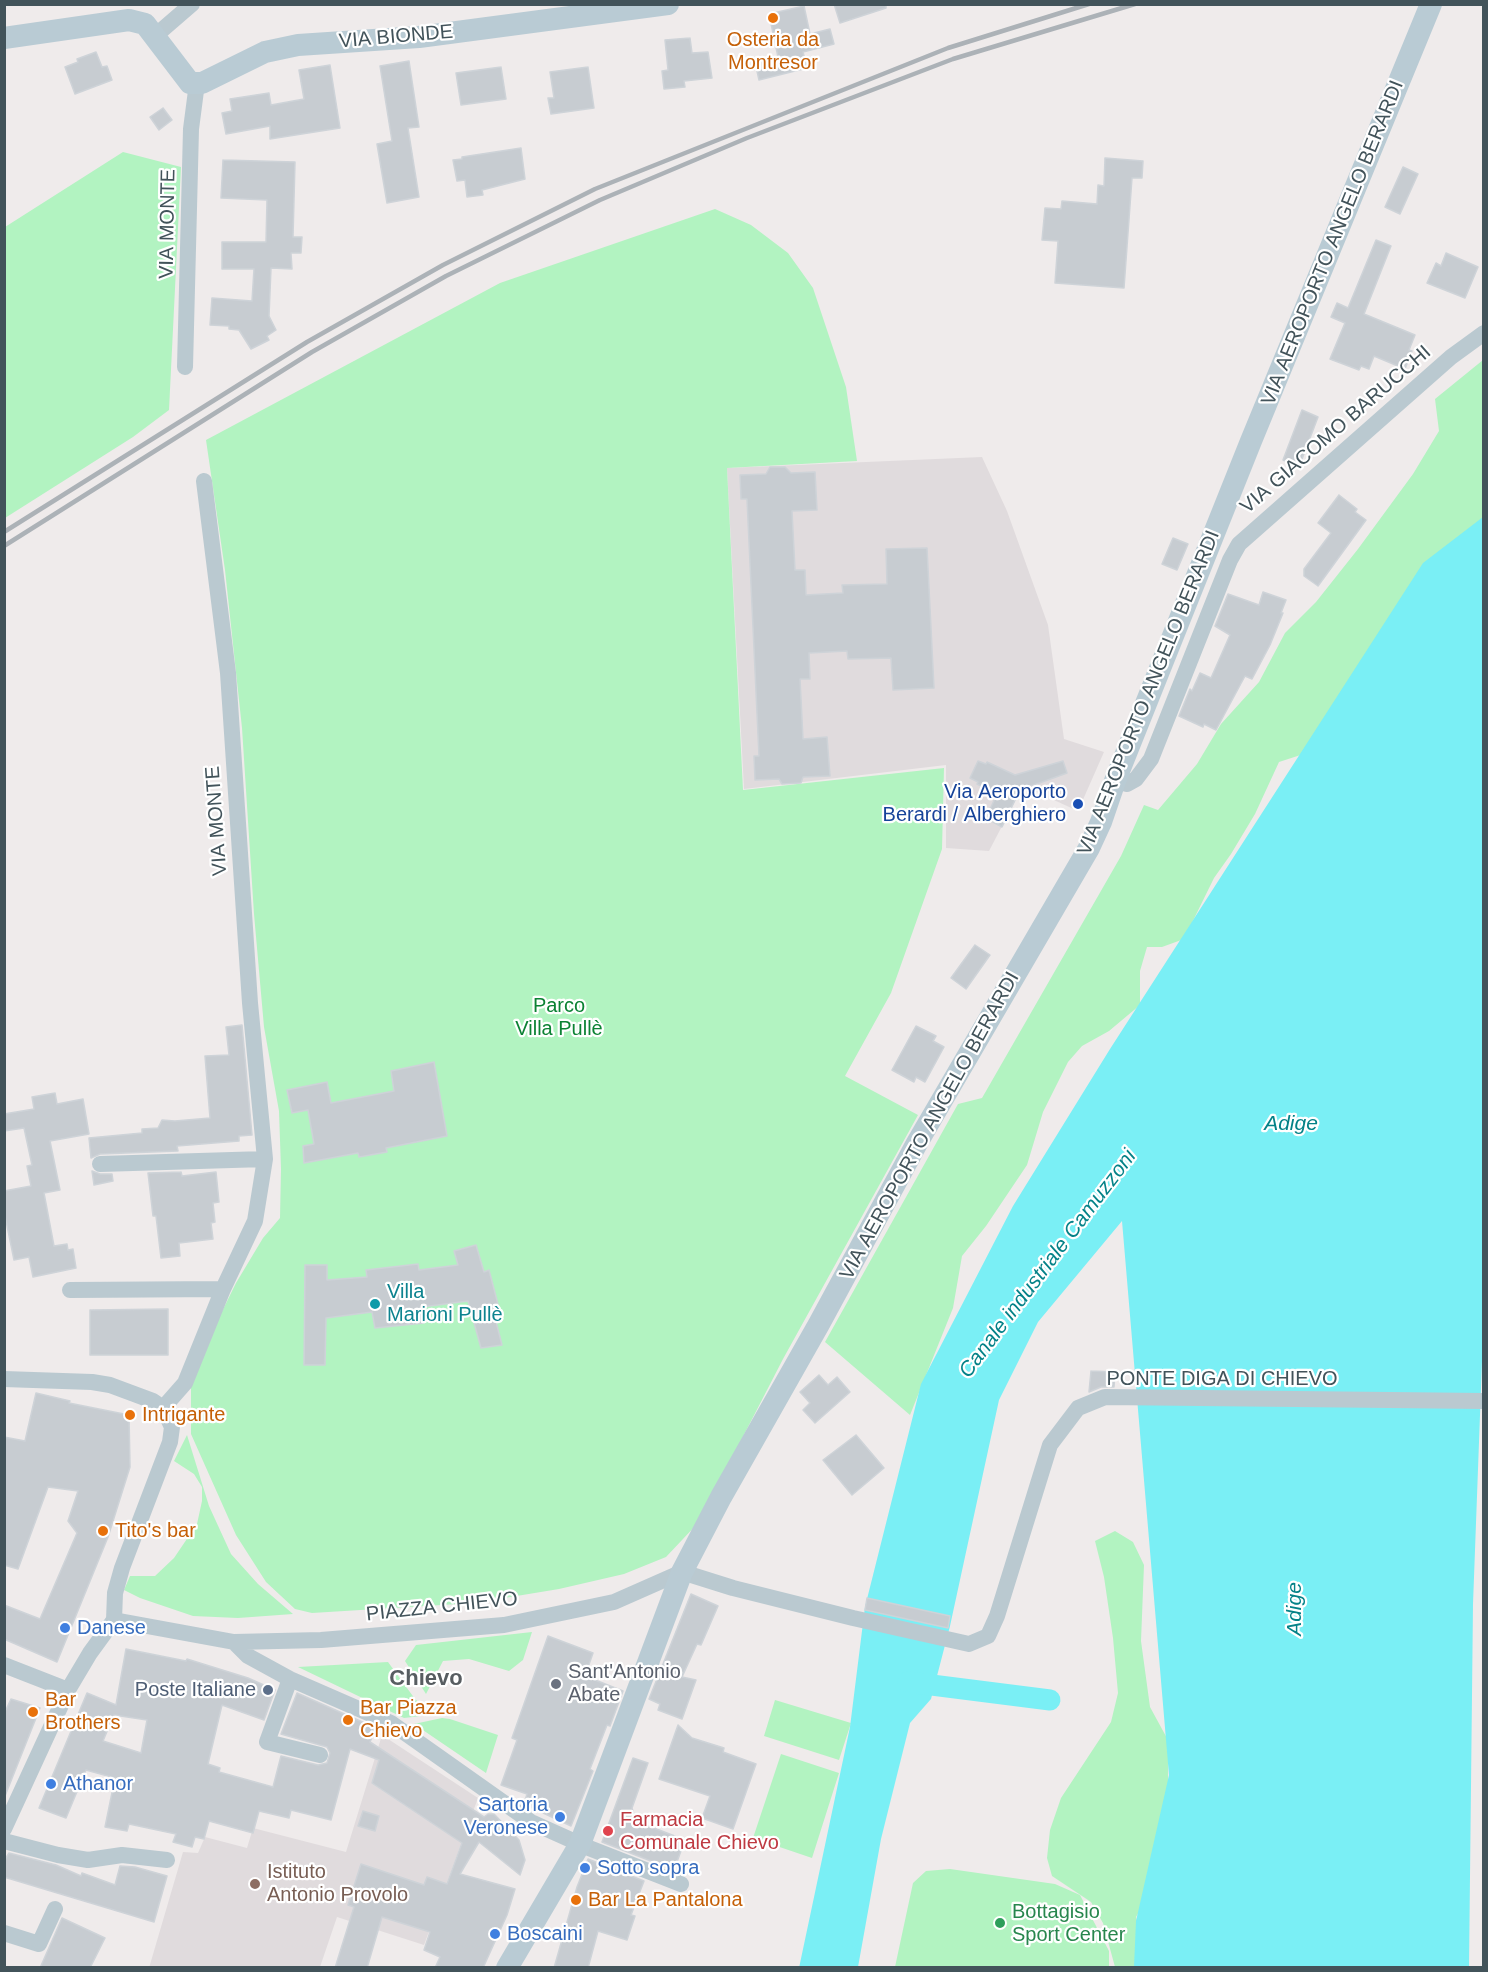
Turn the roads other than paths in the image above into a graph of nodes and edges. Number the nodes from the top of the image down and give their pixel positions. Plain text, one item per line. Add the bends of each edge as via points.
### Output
1 (192, 4) edge
2 (668, 4) edge
3 (1431, 4) edge
4 (154, 36) junction
5 (4, 38) edge
6 (193, 83) junction
7 (1484, 333) edge
8 (185, 367) dead end
9 (204, 481) dead end
10 (1115, 781) junction
11 (266, 1160) junction
12 (100, 1164) dead end
13 (223, 1289) junction
14 (70, 1290) dead end
15 (4, 1378) edge
16 (1484, 1401) edge
17 (163, 1408) junction
18 (682, 1572) junction
19 (114, 1620) junction
20 (234, 1642) junction
21 (4, 1665) edge
22 (290, 1679) junction
23 (68, 1690) junction
24 (320, 1755) dead end
25 (4, 1829) edge
26 (4, 1841) edge
27 (580, 1844) junction
28 (167, 1860) dead end
29 (681, 1884) dead end
30 (55, 1909) dead end
31 (4, 1933) edge
32 (507, 1968) edge

1 - 4 street
2 - 6 street, VIA BIONDE via 419,37 298,45 265,52 224,74
3 - 10 street, VIA AEROPORTO ANGELO BERARDI
4 - 5 street via 145,24 129,20
4 - 6 street
6 - 8 street, VIA MONTE
7 - 10 street, VIA GIACOMO BARUCCHI via 1451,357 1239,544 1151,759 1136,779 1127,784
9 - 11 street, VIA MONTE via 228,673 250,1004
10 - 18 street, VIA AEROPORTO ANGELO BERARDI via 1089,848 917,1143
11 - 12 street
11 - 13 street, VIA MONTE via 255,1221
13 - 14 street
13 - 17 street, VIA MONTE via 185,1383
15 - 17 street via 110,1385
16 - 18 street, PONTE DIGA DI CHIEVO via 1105,1397 1078,1408 1050,1445 998,1616 988,1636 969,1644 733,1588
17 - 19 street via 172,1427 170,1442 122,1568
18 - 20 street, PIAZZA CHIEVO via 614,1602 504,1625 321,1640
18 - 27 street, VIA AEROPORTO ANGELO BERARDI
19 - 20 street, PIAZZA CHIEVO
19 - 23 street
20 - 22 street, PIAZZA CHIEVO via 248,1656
21 - 23 street
22 - 24 street via 267,1742
22 - 27 street, PIAZZA CHIEVO via 391,1723 531,1822
23 - 25 street
26 - 28 street via 88,1860 122,1855
27 - 29 street
27 - 32 street, VIA AEROPORTO ANGELO BERARDI
30 - 31 street via 39,1944

